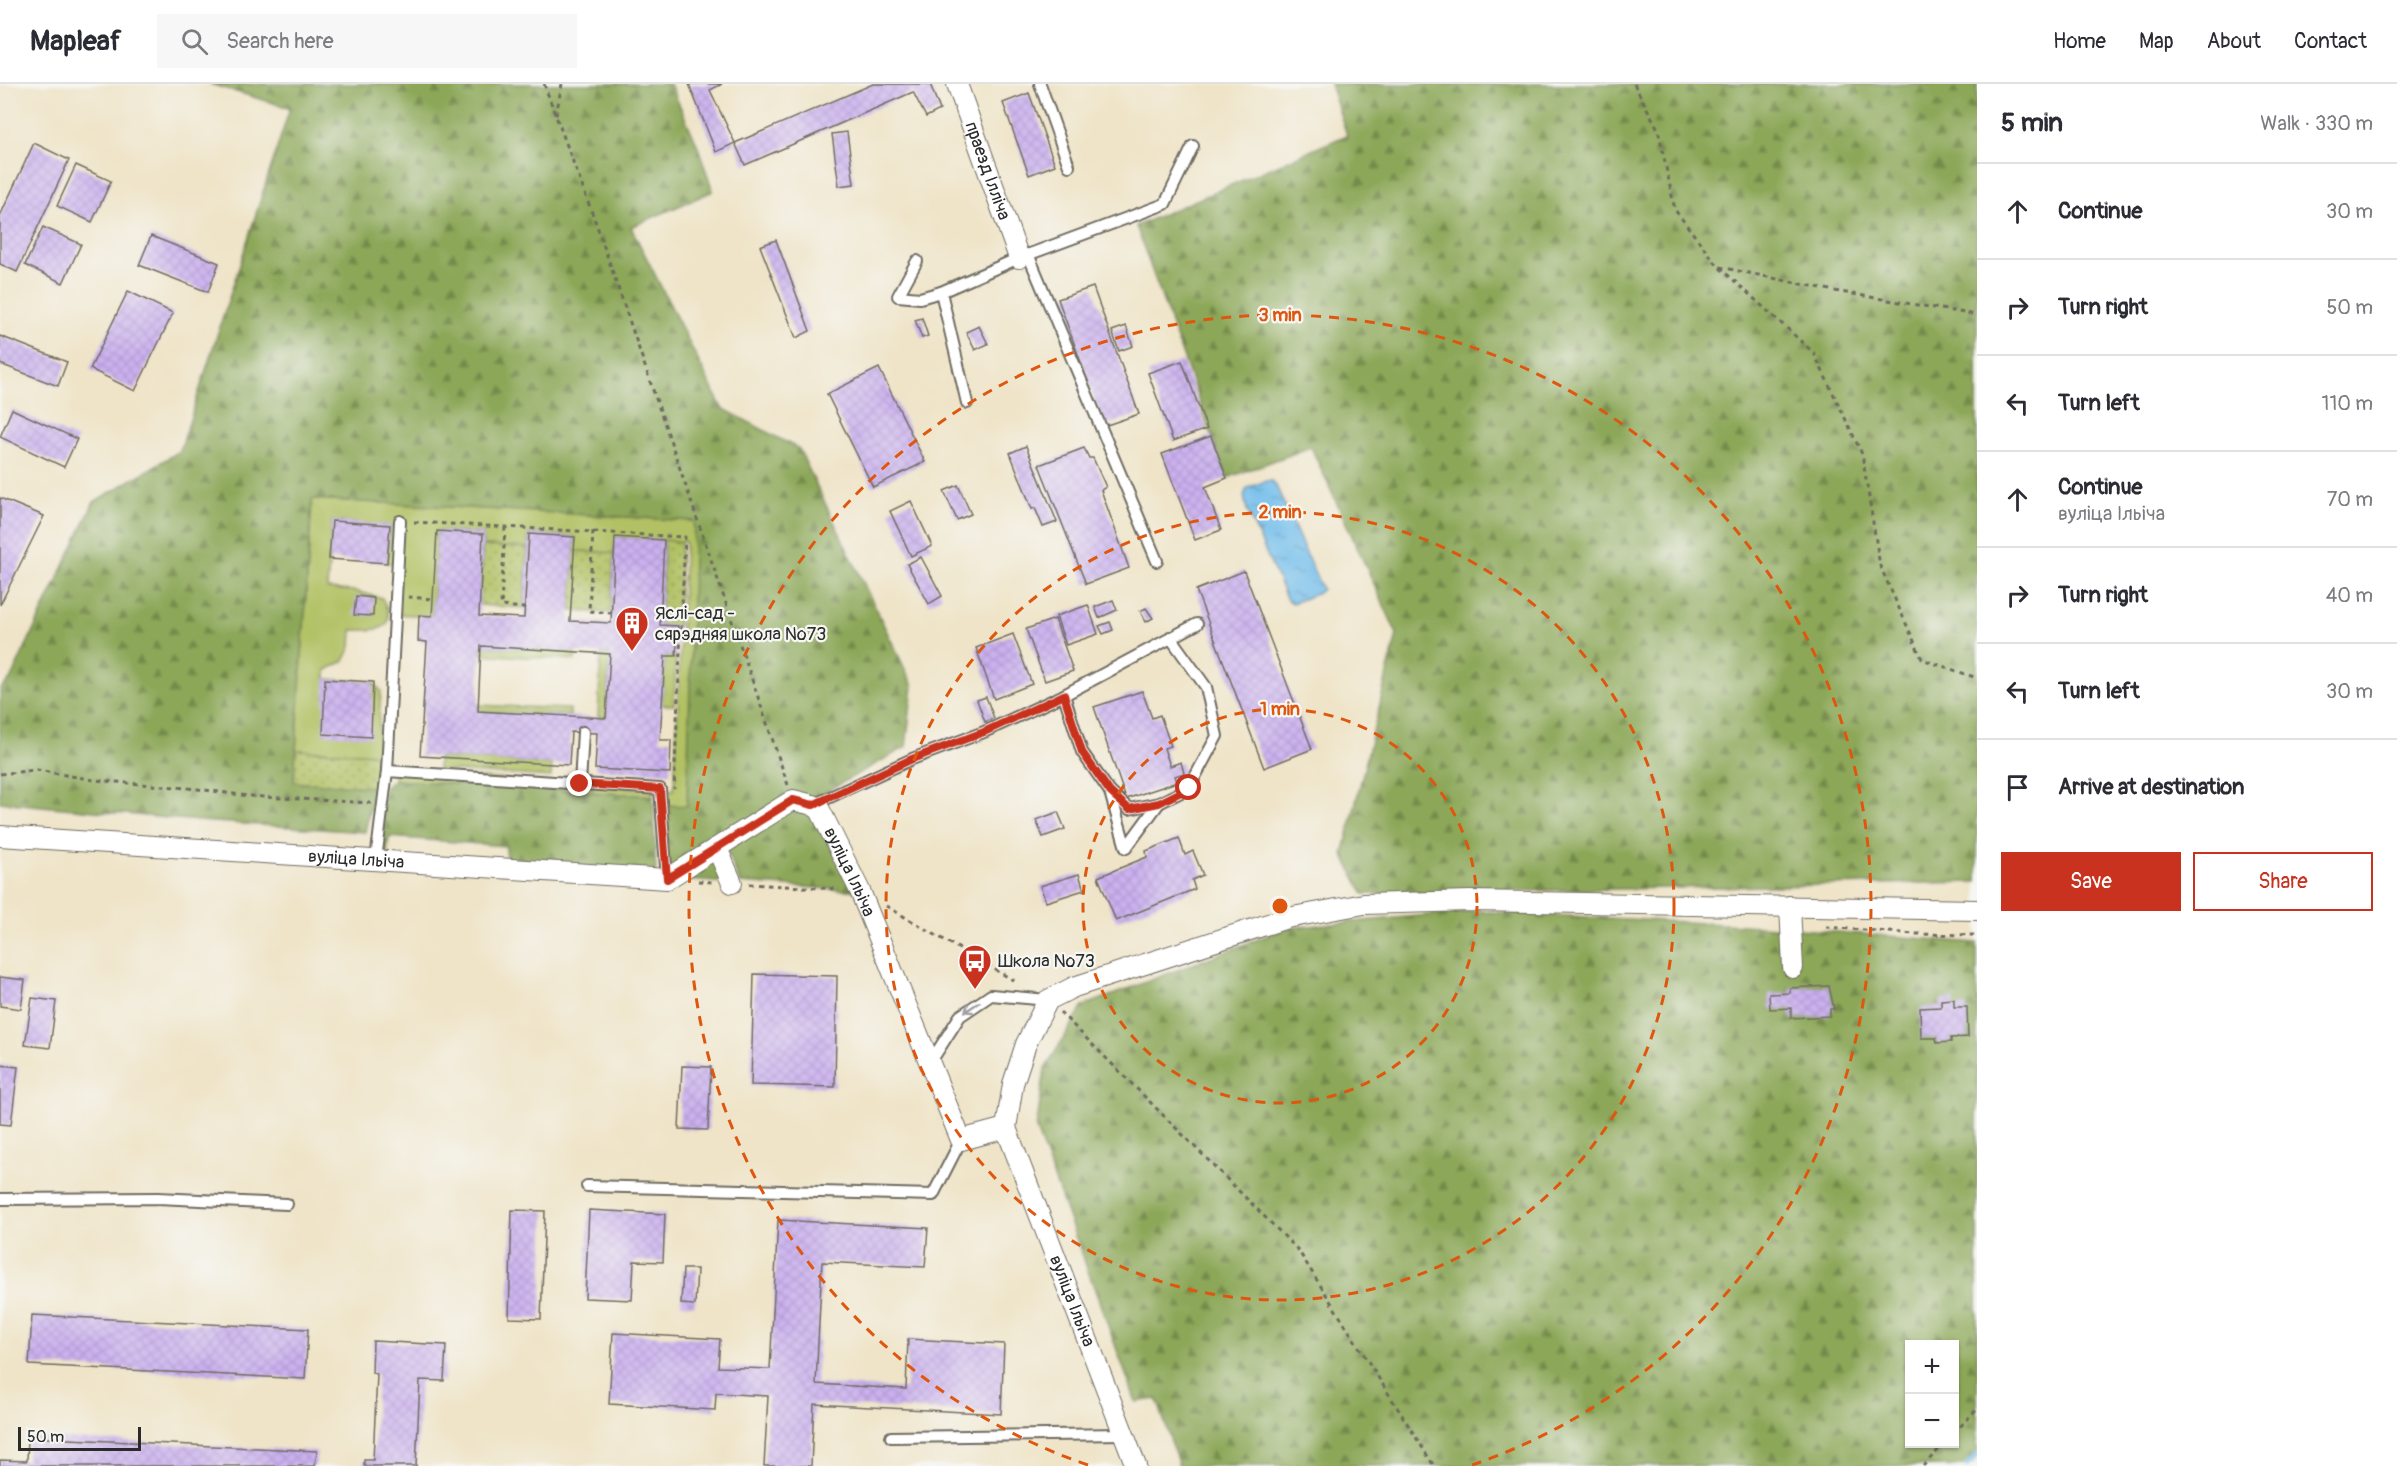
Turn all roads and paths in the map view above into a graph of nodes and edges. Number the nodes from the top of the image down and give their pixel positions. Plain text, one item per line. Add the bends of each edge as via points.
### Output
1 (544, 84) edge
2 (562, 84) edge
3 (957, 84) edge
4 (1040, 84) edge
5 (1634, 84) edge
6 (556, 116) junction
7 (1193, 146) dead end
8 (1069, 166) dead end
9 (1024, 256) junction
10 (917, 261) dead end
11 (1718, 266) junction
12 (941, 292) junction
13 (1977, 315) edge
14 (967, 403) dead end
15 (400, 521) joint
16 (505, 527) junction
17 (593, 531) junction
18 (1157, 561) dead end
19 (396, 597) junction
20 (433, 599) dead end
21 (524, 608) dead end
22 (611, 613) dead end
23 (1197, 624) dead end
24 (1170, 637) junction
25 (1977, 678) edge
26 (1064, 695) junction
27 (583, 732) dead end
28 (387, 771) junction
29 (0, 774) edge
30 (580, 784) junction
31 (660, 789) junction
32 (1110, 792) junction
33 (793, 800) junction
34 (371, 803) dead end
35 (1159, 803) junction
36 (813, 805) junction
37 (0, 836) edge
38 (717, 848) junction
39 (376, 860) junction
40 (667, 879) junction
41 (732, 883) dead end
42 (1790, 906) junction
43 (1977, 910) edge
44 (1825, 927) dead end
45 (1977, 935) edge
46 (1793, 968) dead end
47 (1048, 1000) junction
48 (930, 1063) junction
49 (1006, 1128) junction
50 (961, 1140) junction
51 (587, 1186) dead end
52 (0, 1199) edge
53 (287, 1204) dead end
54 (1977, 1409) edge
55 (1959, 1428) edge
56 (1125, 1434) junction
57 (891, 1437) dead end
58 (1939, 1448) edge
59 (1136, 1466) edge
60 (1434, 1466) edge
61 (1923, 1466) edge

1 - 6 path
2 - 6 path
3 - 9 street, праезд Ілліча
4 - 8 lane
5 - 11 path via 1658,129 1675,210
6 - 33 path
7 - 9 lane via 1165,204
9 - 12 lane
9 - 18 lane
10 - 12 lane via 898,296 920,298
11 - 13 path
11 - 25 path via 1814,353 1862,454 1880,566 1922,659
12 - 14 lane
15 - 16 path
15 - 19 lane
16 - 17 path
16 - 21 path via 501,606
17 - 22 path via 589,611
17 - 31 path via 686,537 674,790
19 - 20 path
19 - 28 lane
23 - 24 lane
24 - 26 lane
24 - 35 lane via 1206,687 1217,736 1189,788
26 - 32 lane via 1082,752
26 - 36 lane
27 - 30 lane
28 - 30 lane
28 - 39 lane
29 - 34 path via 37,770 248,796
30 - 31 lane
31 - 40 lane
32 - 35 lane via 1129,809
32 - 35 lane via 1126,848
33 - 36 street
33 - 38 street
36 - 48 street, вуліца Ільіча via 820,810 860,891
37 - 39 street, вуліца Ільіча
38 - 40 street
38 - 41 street
39 - 40 street, вуліца Ільіча
42 - 43 street
42 - 46 street
42 - 47 street via 1470,901 1364,904 1287,918 1074,987
44 - 45 path
47 -> 48 lane via 991,995 960,1016
47 - 49 street via 1026,1044 1013,1084
47 - 60 path via 1298,1250
48 - 50 street, вуліца Ільіча
49 - 50 street
49 - 56 street, вуліца Ільіча
50 - 51 lane via 933,1195
52 - 53 lane via 158,1198
54 - 55 path
56 - 57 lane
56 - 59 street, вуліца Ільіча
58 - 61 path

